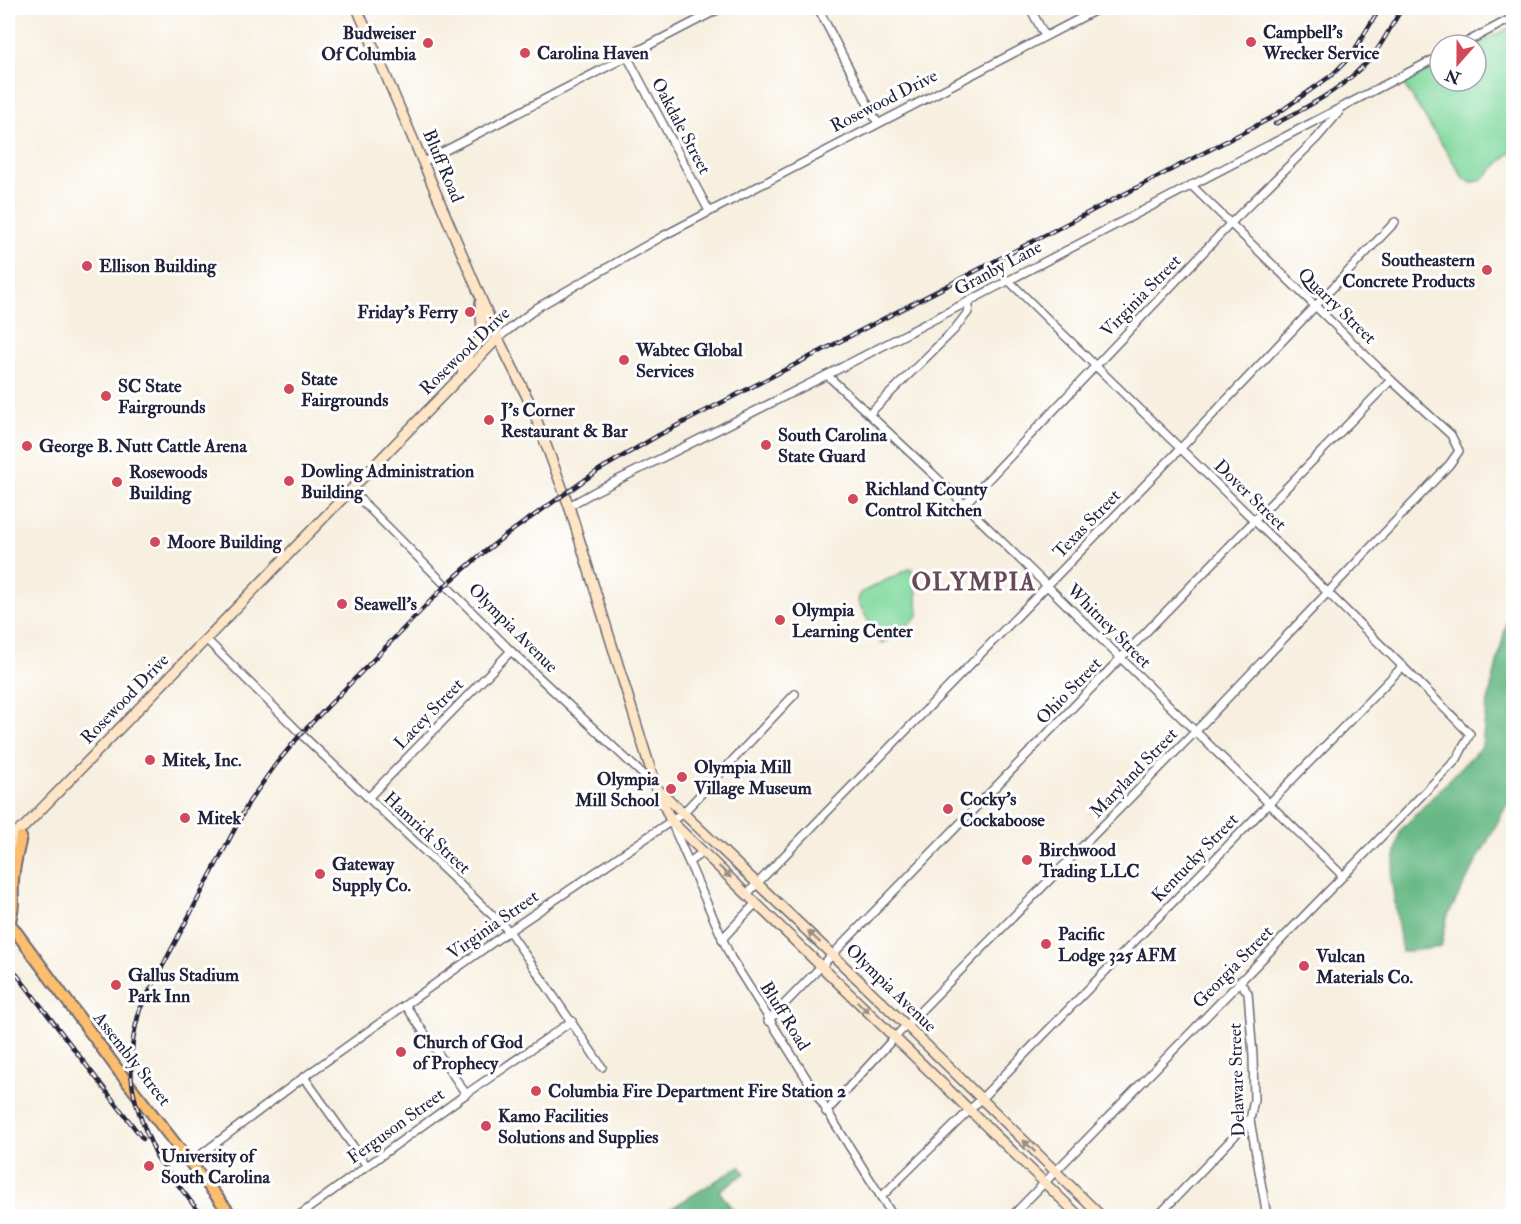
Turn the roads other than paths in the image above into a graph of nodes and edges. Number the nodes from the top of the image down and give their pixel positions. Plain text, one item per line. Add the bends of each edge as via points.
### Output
1 (357, 8) edge
2 (720, 8) edge
3 (818, 8) edge
4 (1030, 8) edge
5 (1100, 8) edge
6 (1514, 18) edge
7 (1485, 33) edge
8 (1045, 36) junction
9 (627, 56) junction
10 (1428, 62) edge
11 (1341, 109) junction
12 (877, 122) junction
13 (423, 162) junction
14 (1191, 185) junction
15 (709, 211) junction
16 (1395, 222) dead end
17 (1230, 224) junction
18 (1008, 280) junction
19 (479, 292) junction
20 (970, 300) junction
21 (1316, 305) junction
22 (498, 338) junction
23 (1095, 366) junction
24 (827, 375) junction
25 (461, 376) junction
26 (1391, 380) junction
27 (870, 413) junction
28 (1180, 449) junction
29 (1459, 451) joint
30 (351, 490) junction
31 (964, 505) junction
32 (569, 506) junction
33 (1256, 520) junction
34 (1048, 586) junction
35 (1328, 591) junction
36 (207, 640) junction
37 (511, 651) junction
38 (1121, 659) junction
39 (1403, 666) junction
40 (795, 694) dead end
41 (1195, 732) junction
42 (1470, 734) joint
43 (656, 787) junction
44 (368, 798) junction
45 (1269, 803) junction
46 (683, 813) junction
47 (671, 821) junction
48 (14, 833) edge
49 (8, 852) edge
50 (703, 852) junction
51 (689, 862) junction
52 (1342, 875) junction
53 (758, 885) junction
54 (747, 894) junction
55 (756, 903) junction
56 (8, 922) edge
57 (509, 931) junction
58 (722, 939) junction
59 (833, 955) junction
60 (821, 967) junction
61 (1239, 981) junction
62 (406, 1006) junction
63 (572, 1021) junction
64 (768, 1021) junction
65 (907, 1026) junction
66 (895, 1037) junction
67 (602, 1067) dead end
68 (304, 1077) junction
69 (466, 1094) junction
70 (980, 1100) junction
71 (969, 1110) junction
72 (826, 1112) junction
73 (1250, 1120) junction
74 (191, 1162) junction
75 (367, 1166) junction
76 (1056, 1172) junction
77 (1045, 1183) junction
78 (881, 1197) junction
79 (232, 1216) edge
80 (298, 1216) edge
81 (892, 1216) edge
82 (1012, 1216) edge
83 (1079, 1216) edge
84 (1101, 1216) edge
85 (1158, 1216) edge
86 (1267, 1216) edge

1 - 13 main road, Bluff Road
2 - 9 street
3 - 12 street
4 - 8 street
5 - 8 street, Rosewood Drive
6 - 7 street
8 - 12 street, Rosewood Drive
9 - 13 street
9 - 15 street, Oakdale Street
10 - 11 street, Granby Lane
11 - 14 street, Granby Lane
11 - 17 street, Virginia Street
12 - 15 street, Rosewood Drive
13 - 19 main road, Bluff Road
14 - 17 street, Quarry Street
14 - 18 street, Granby Lane
15 - 22 street, Rosewood Drive via 538,306
16 - 21 street, Texas Street
17 - 21 street, Quarry Street
17 - 23 street, Virginia Street
18 - 20 street, Granby Lane
18 - 23 street, Dover Street
19 - 22 main road, Bluff Road
19 - 25 main road via 482,329
20 - 24 street, Granby Lane
20 - 27 street via 968,312 954,330
21 - 26 street, Quarry Street
21 - 28 street, Texas Street
22 - 25 main road, Rosewood Drive
22 - 32 main road, Bluff Road via 531,405
23 - 28 street, Dover Street
23 - 31 street, Virginia Street
24 - 27 street, Whitney Street
24 - 32 street, Granby Lane
25 - 30 main road, Rosewood Drive
26 - 29 street, Quarry Street via 1451,435
26 - 33 street, Ohio Street
27 - 31 street, Whitney Street
28 - 33 street, Dover Street
28 - 34 street, Texas Street
29 - 35 street, Maryland Street
30 - 36 main road, Rosewood Drive
30 - 37 street, Olympia Avenue
31 - 34 street, Whitney Street
32 - 43 main road, Bluff Road
33 - 35 street, Dover Street
33 - 38 street, Ohio Street
34 - 38 street, Whitney Street
34 - 53 street, Texas Street
35 - 39 street, Dover Street
35 - 41 street, Maryland Street
36 - 44 street, Hamrick Street
36 - 48 main road, Rosewood Drive
37 - 43 street, Olympia Avenue
37 - 44 street, Lacey Street
38 - 41 street, Whitney Street
38 - 59 street, Ohio Street
39 - 42 street, Dover Street
39 - 45 street, Kentucky Street
40 - 46 street, Virginia Street
41 - 45 street, Whitney Street
41 - 65 street, Maryland Street
42 - 52 street, Georgia Street via 1457,759
43 - 46 main road, Olympia Avenue
43 - 47 main road, Olympia Avenue
44 - 57 street, Hamrick Street
45 - 52 street, Whitney Street
45 - 70 street, Kentucky Street
46 - 47 street, Virginia Street
46 - 53 main road, Olympia Avenue
47 - 50 main road, Olympia Avenue
47 - 51 street, Bluff Road
47 - 57 street, Virginia Street
48 - 49 main road, Rosewood Drive
48 - 56 main road via 14,910
50 - 51 street
50 -> 54 main road, Olympia Avenue
51 - 58 street, Bluff Road
52 - 61 street, Georgia Street
53 - 54 street, Texas Street
59 -> 53 main road, Olympia Avenue
54 - 55 main road, Olympia Avenue
55 - 58 street
55 - 60 main road, Olympia Avenue
56 - 74 main road, Assembly Street
57 - 62 street, Virginia Street
57 - 63 street, Hamrick Street
58 - 64 street, Bluff Road
59 - 60 street, Ohio Street
59 - 65 main road, Olympia Avenue
60 - 64 street, Ohio Street
60 -> 66 main road, Olympia Avenue
61 - 73 street, Delaware Street via 1248,993 1253,1056 1254,1100
61 - 76 street, Georgia Street
62 - 68 street, Virginia Street
62 - 69 street
63 - 67 street, Hamrick Street
63 - 69 street, Ferguson Street
64 - 72 street, Bluff Road
65 - 66 street, Maryland Street
65 - 70 main road, Olympia Avenue
66 - 71 main road, Olympia Avenue
66 - 72 street, Maryland Street
68 - 74 street, Virginia Street
68 - 75 street
69 - 75 street, Ferguson Street
70 - 71 street, Kentucky Street
76 -> 70 main road, Olympia Avenue
71 - 77 main road, Olympia Avenue
71 - 78 street, Kentucky Street
72 - 78 street, Bluff Road
73 - 85 street
73 - 86 street, Delaware Street
74 - 79 main road, Assembly Street
75 - 80 street, Ferguson Street
76 - 77 street, Georgia Street
76 - 84 main road, Olympia Avenue
77 - 82 street, Georgia Street
77 - 83 main road, Olympia Avenue
78 - 81 street, Bluff Road

